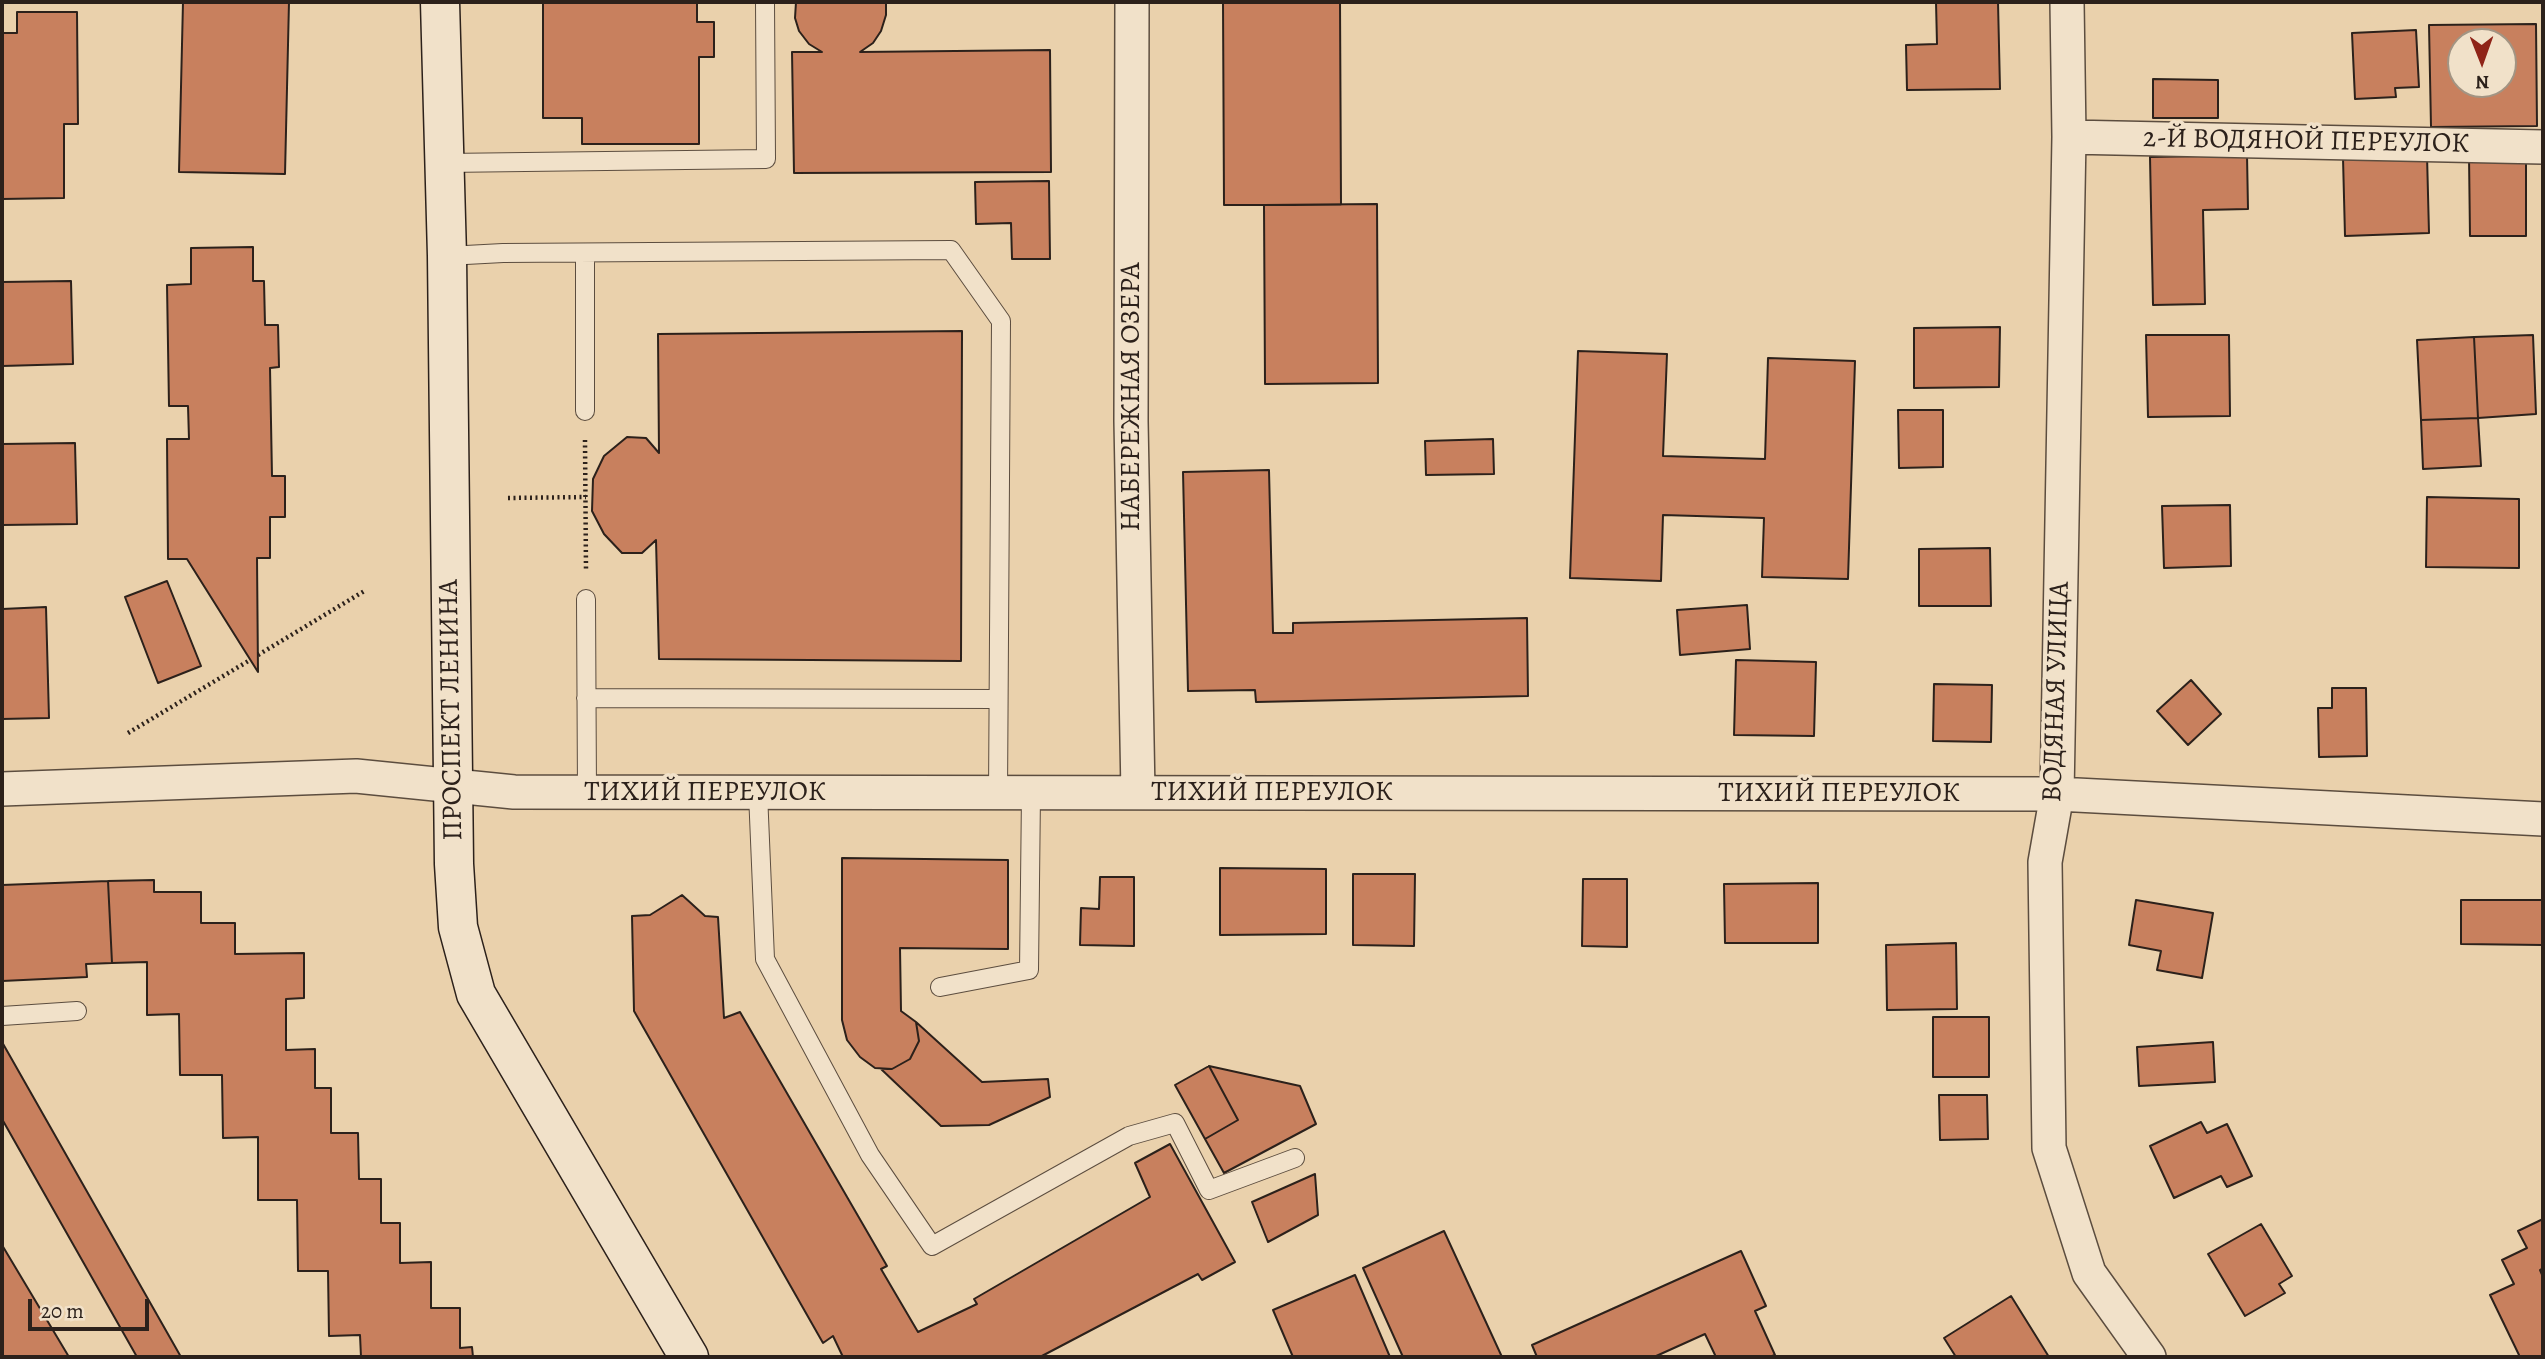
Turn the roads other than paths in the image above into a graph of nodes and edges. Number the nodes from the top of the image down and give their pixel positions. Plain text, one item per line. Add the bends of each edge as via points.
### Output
1 (440, 2) edge
2 (765, 2) edge
3 (1132, 2) edge
4 (2067, 2) edge
5 (2069, 137) junction
6 (2543, 147) edge
7 (445, 163) junction
8 (584, 253) junction
9 (447, 256) junction
10 (585, 411) road end
11 (586, 599) road end
12 (586, 698) junction
13 (998, 699) junction
14 (452, 787) junction
15 (2, 789) edge
16 (587, 793) junction
17 (758, 793) junction
18 (1138, 793) junction
19 (998, 794) junction
20 (1031, 794) junction
21 (2057, 794) junction
22 (2543, 819) edge
23 (940, 987) dead end
24 (77, 1011) dead end
25 (2, 1016) edge
26 (1295, 1158) dead end
27 (689, 1357) edge
28 (2149, 1357) edge

1 - 7 main road, ПРОСПЕКТ ЛЕНИНА
2 - 7 lane via 766,159
3 - 18 street, НАБЕРЕЖНАЯ ОЗЕРА via 1131,421
4 - 5 street, ВОДЯНАЯ УЛИЦА
5 - 6 street, 2-Й ВОДЯНОЙ ПЕРЕУЛОК
5 - 21 street, ВОДЯНАЯ УЛИЦА
7 - 9 main road, ПРОСПЕКТ ЛЕНИНА
8 - 9 lane
8 - 10 lane
8 - 13 lane via 951,250 1001,321
9 - 14 main road, ПРОСПЕКТ ЛЕНИНА
11 - 12 lane
12 - 13 lane
12 - 16 lane
13 - 19 lane
14 - 15 street, ТИХИЙ ПЕРЕУЛОК via 356,776
14 - 16 street, ТИХИЙ ПЕРЕУЛОК
14 - 27 main road, ПРОСПЕКТ ЛЕНИНА via 458,927 475,994
16 - 17 street, ТИХИЙ ПЕРЕУЛОК
17 - 19 street, ТИХИЙ ПЕРЕУЛОК
17 - 26 lane via 765,959 870,1155 932,1245 1129,1136 1175,1123 1209,1190
18 - 20 street, ТИХИЙ ПЕРЕУЛОК
18 - 21 street, ТИХИЙ ПЕРЕУЛОК
19 - 20 street, ТИХИЙ ПЕРЕУЛОК
20 - 23 lane via 1029,970
21 - 22 street, ТИХИЙ ПЕРЕУЛОК
21 - 28 street, ВОДЯНАЯ УЛИЦА via 2045,862 2049,1148 2089,1273
24 - 25 lane

